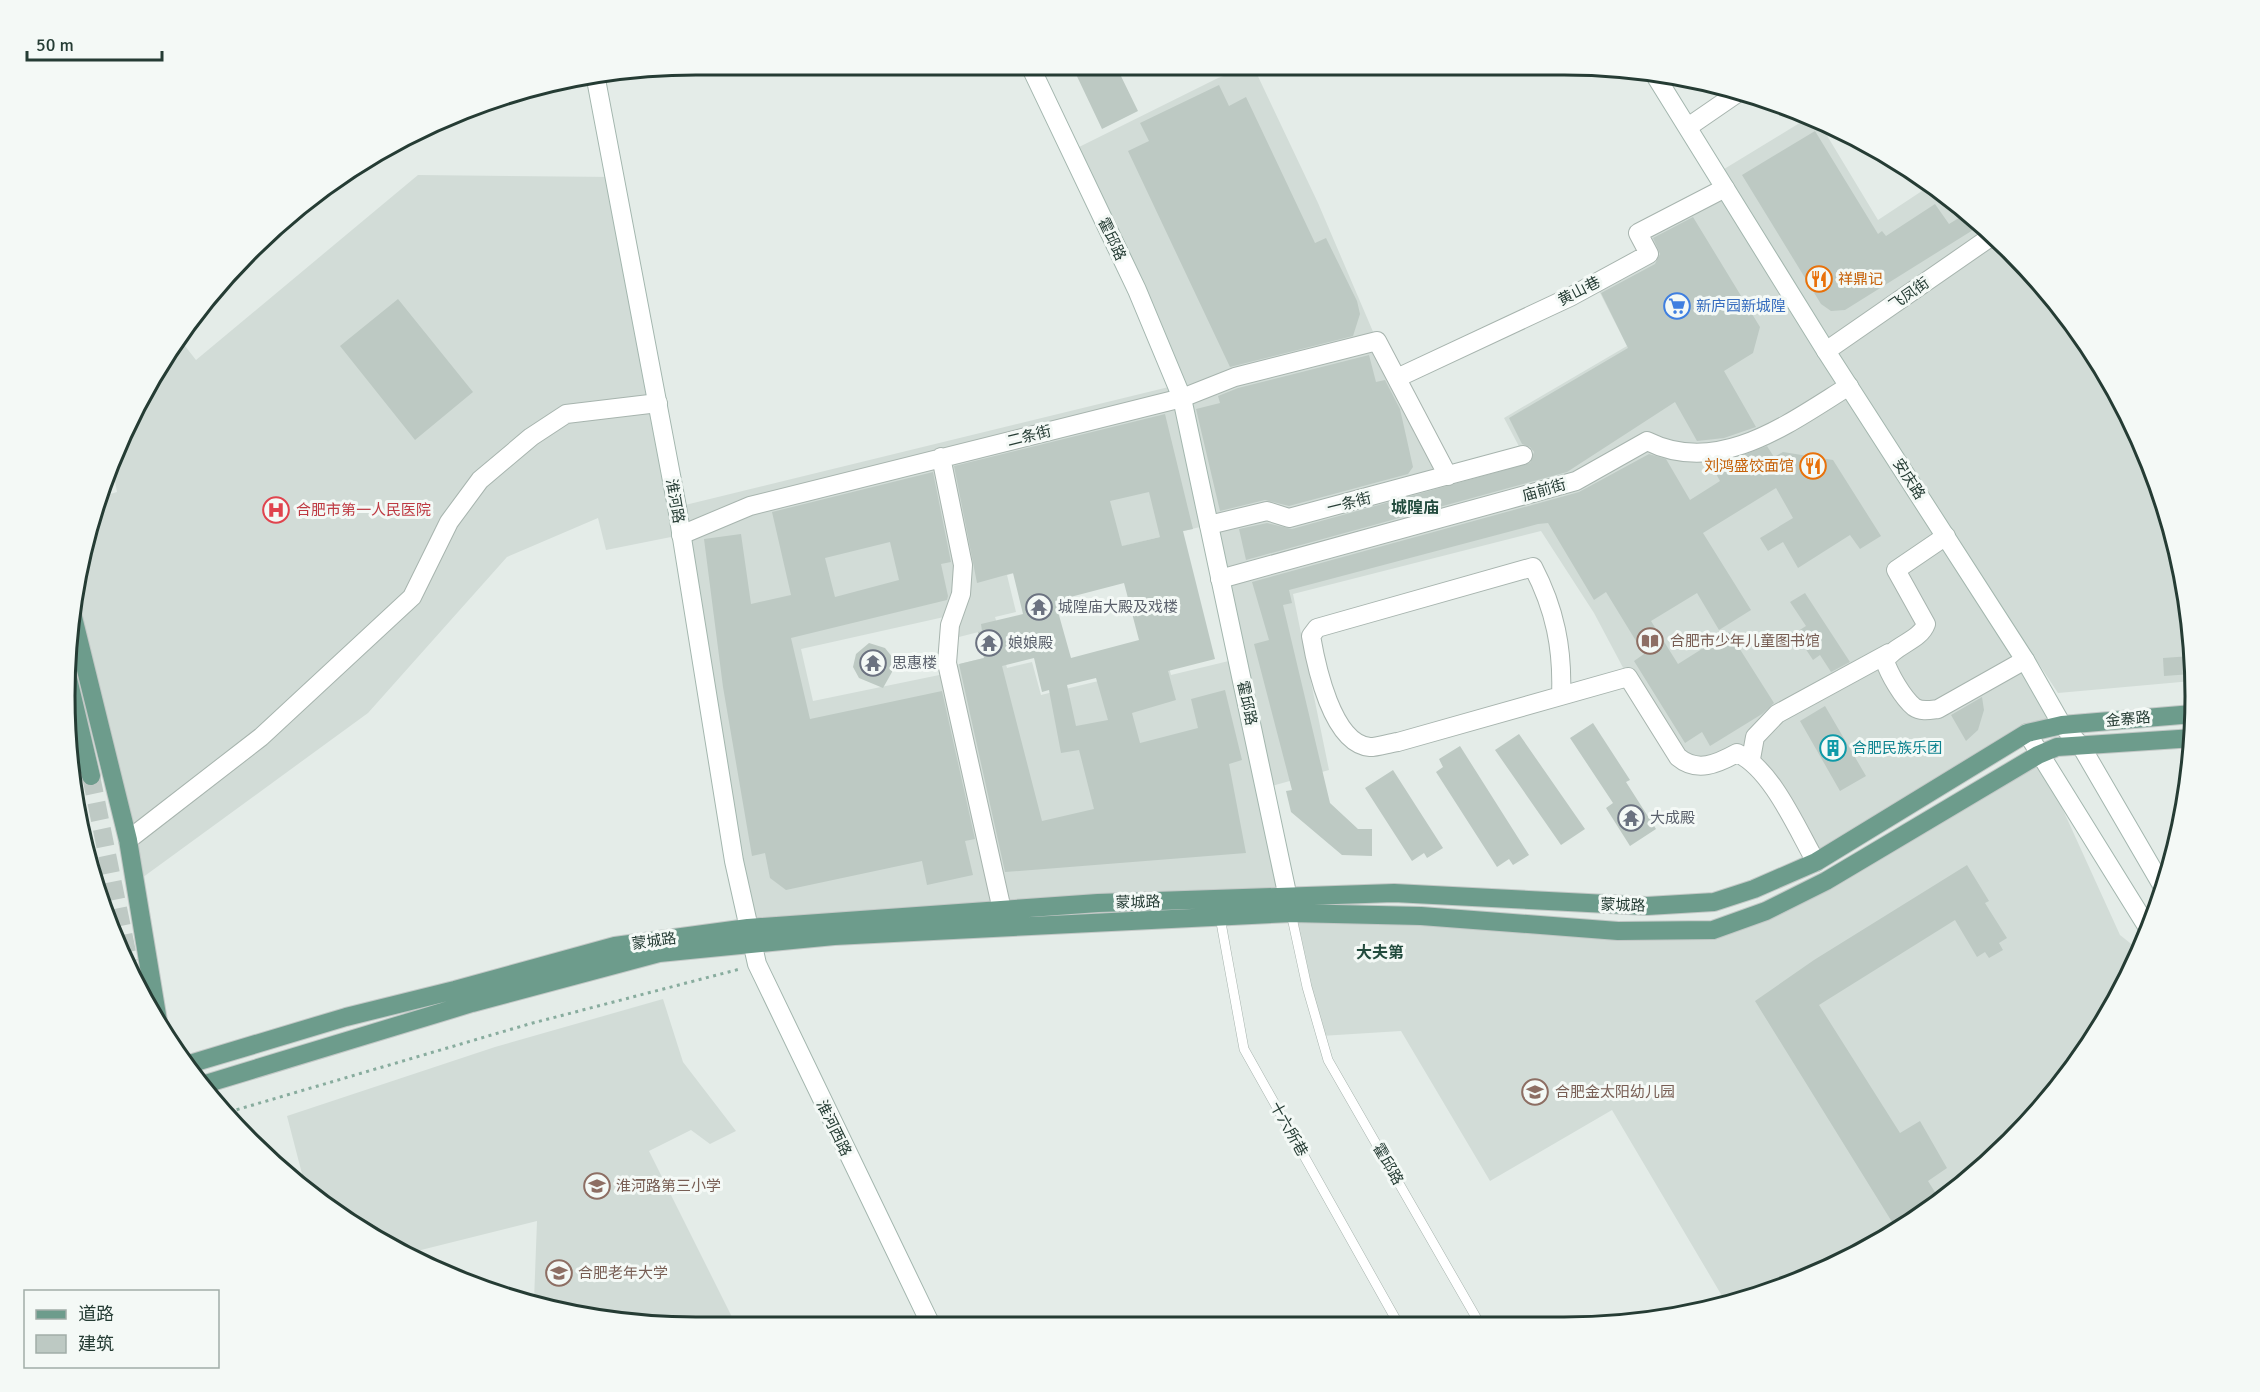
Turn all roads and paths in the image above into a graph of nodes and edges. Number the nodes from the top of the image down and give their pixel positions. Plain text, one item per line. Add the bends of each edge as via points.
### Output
1 (1034, 75) edge
2 (597, 83) edge
3 (1660, 83) edge
4 (1731, 98) edge
5 (1688, 127) junction
6 (1725, 188) junction
7 (1985, 241) edge
8 (1826, 351) junction
9 (1397, 378) junction
10 (1849, 386) junction
11 (1182, 398) junction
12 (658, 403) junction
13 (1523, 455) dead end
14 (941, 458) junction
15 (1448, 476) junction
16 (1209, 525) junction
17 (681, 535) junction
18 (1946, 536) junction
19 (1220, 579) junction
20 (78, 637) edge
21 (1889, 653) junction
22 (2025, 660) junction
23 (1561, 696) junction
24 (75, 710) edge
25 (2185, 715) edge
26 (2062, 725) junction
27 (2027, 733) junction
28 (2184, 739) edge
29 (2081, 746) junction
30 (2038, 755) junction
31 (1750, 759) junction
32 (91, 776) tunnel mouth
33 (128, 840) junction
34 (1816, 862) junction
35 (2158, 878) edge
36 (1290, 905) junction
37 (1002, 910) junction
38 (1220, 917) junction
39 (2143, 920) edge
40 (750, 936) junction
41 (757, 964) junction
42 (154, 999) edge
43 (195, 1062) edge
44 (210, 1083) edge
45 (234, 1110) edge
46 (927, 1317) edge
47 (1395, 1317) edge
48 (1476, 1317) edge

1 - 11 street, 霍邱路 via 1137,290
2 - 12 street, 淮河路
3 - 5 street, 安庆路
4 - 5 street
5 - 6 street, 安庆路
6 - 8 street, 安庆路
6 - 9 street, 黄山巷 via 1638,233 1649,254 1570,297
7 - 8 street, 飞凤街
8 - 10 street, 安庆路
9 - 11 street, 二条街 via 1377,340 1235,377
9 - 15 street
10 - 18 street, 安庆路
10 - 19 street, 庙前街 via 1781,429 1742,446 1704,454 1664,450 1647,441 1576,481
11 - 14 street, 二条街
11 - 16 street, 霍邱路
12 - 17 street, 淮河路
12 - 33 street via 566,414 531,437 480,480 449,522 412,597 261,737
13 - 15 street, 一条街
14 - 17 street, 二条街 via 750,506
14 - 37 street via 963,565 961,594 950,625 947,663
15 - 16 street, 一条街 via 1289,518 1267,511
16 - 19 street, 霍邱路
17 - 40 street, 淮河路 via 734,861
18 - 21 street via 1896,570 1926,624 1924,631
18 - 22 street, 安庆路
19 - 36 street, 霍邱路
20 - 33 main road
21 - 22 street via 1884,661 1900,689 1914,707 1926,710 1938,709
21 - 31 street via 1777,714 1755,737
22 - 26 street, 安庆路
23 - 23 street via 1369,747 1355,742 1337,724 1311,636 1317,628 1533,567 1556,625 1563,660
23 - 31 street via 1628,677 1678,757 1687,764 1696,767 1737,753
24 - 32 main road
25 - 26 main road, 金寨路
26 - 27 main road, 蒙城路
26 - 29 street, 安庆路
27 - 30 street
27 - 34 main road, 蒙城路
28 - 29 main road, 金寨路
29 - 30 main road, 金寨路 via 2057,747
29 - 35 street, 安庆路
30 - 36 main road, 蒙城路 via 1826,881 1766,911 1713,930 1618,930
30 - 39 street
31 - 34 street via 1763,773
33 - 42 main road
34 - 36 main road, 蒙城路 via 1744,893 1680,906 1394,893
36 - 37 main road, 蒙城路 via 1098,903
36 - 38 main road, 蒙城路
36 - 48 lane, 霍邱路 via 1307,987 1328,1060
37 - 40 main road, 蒙城路
38 - 40 main road, 蒙城路 via 834,936
38 - 47 lane, 十六所巷 via 1244,1049
40 - 41 street, 淮河西路
40 - 43 main road, 蒙城路 via 615,946 346,1017
40 - 44 main road, 蒙城路 via 659,953
41 - 45 path via 529,1024
41 - 46 street, 淮河西路

